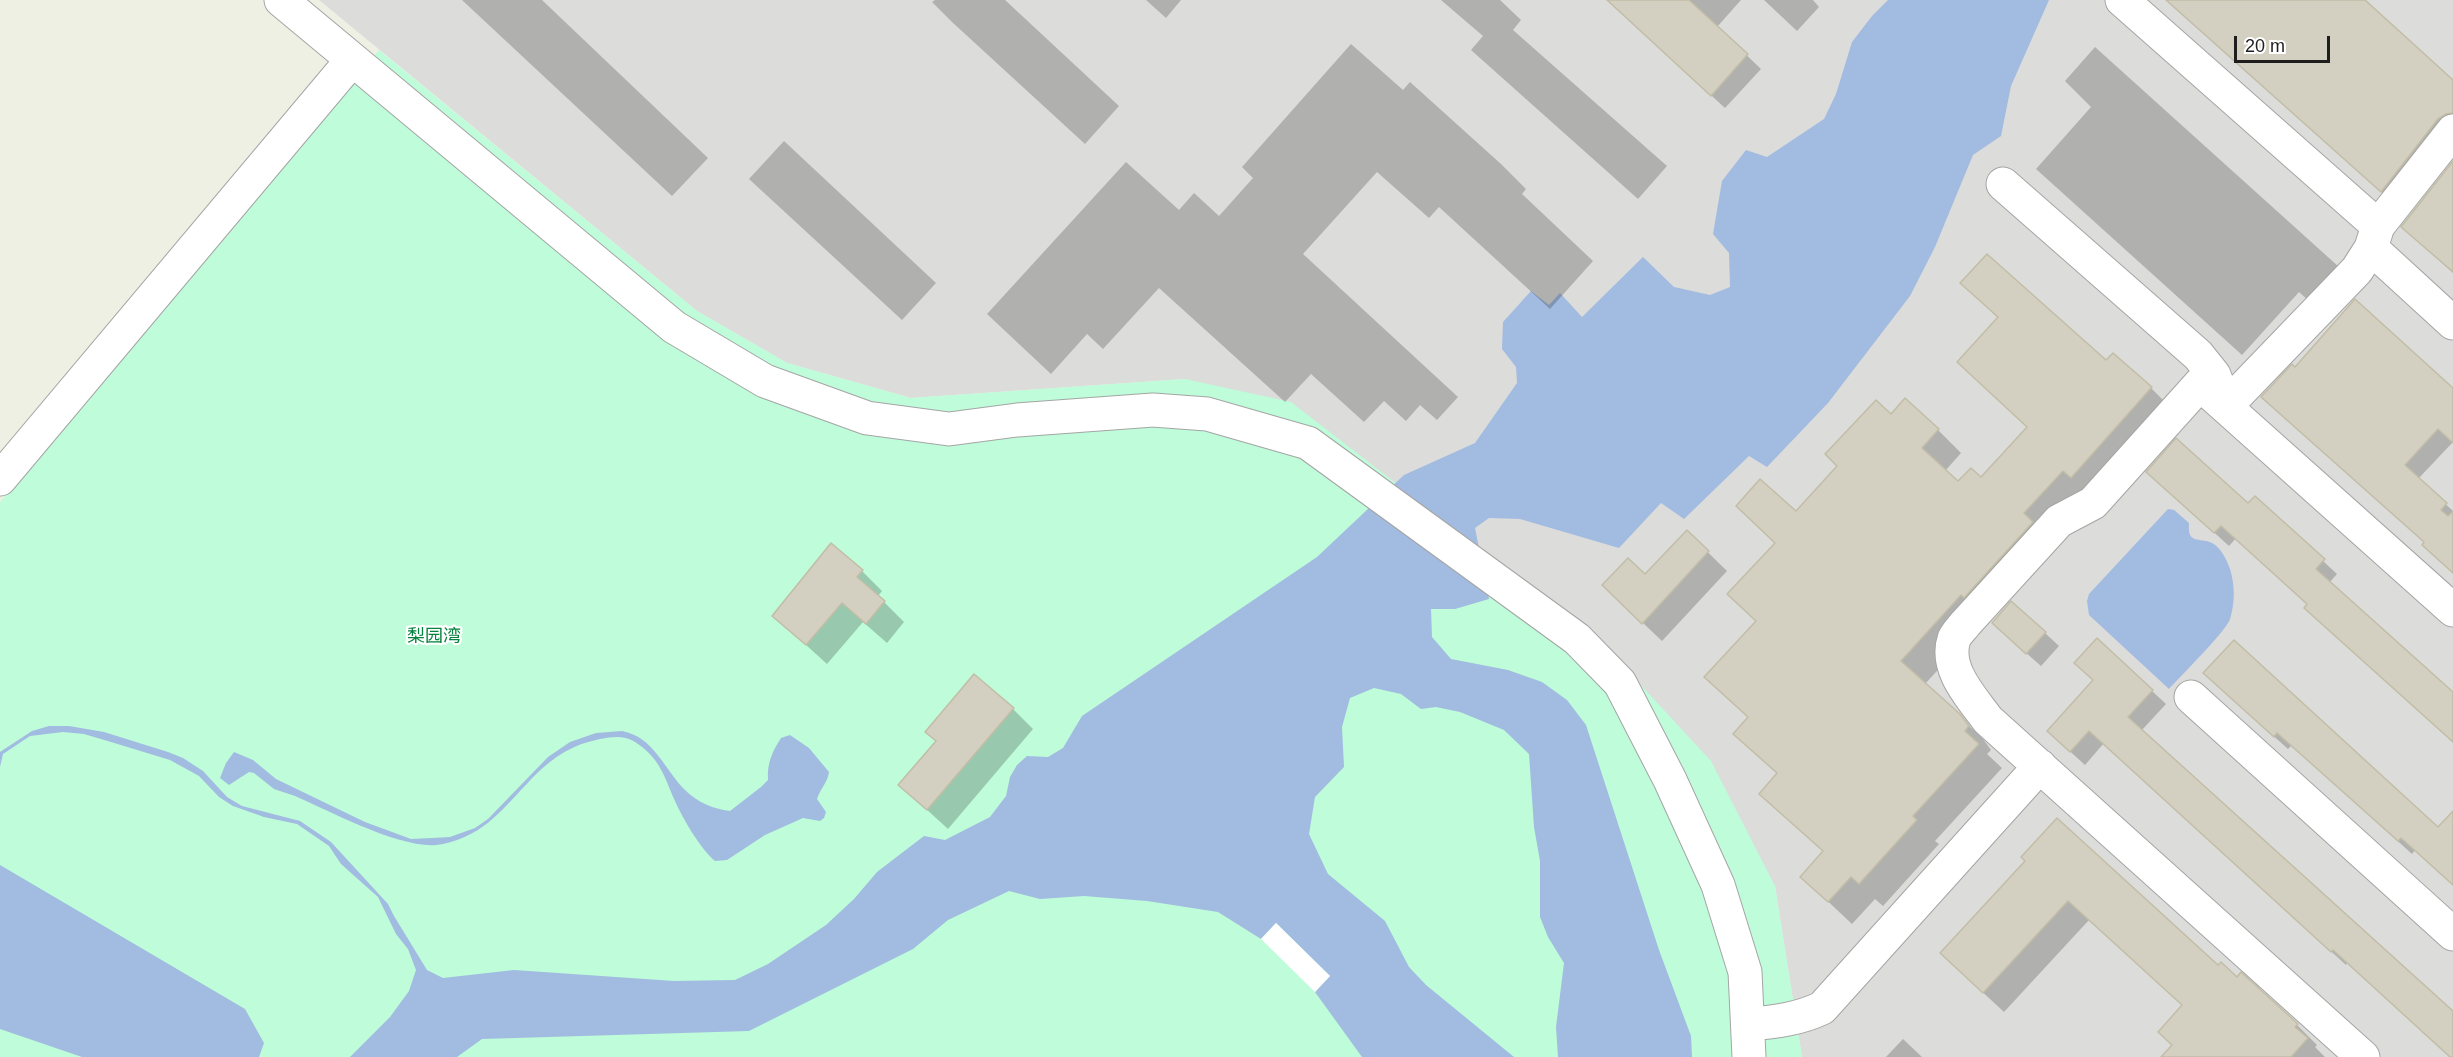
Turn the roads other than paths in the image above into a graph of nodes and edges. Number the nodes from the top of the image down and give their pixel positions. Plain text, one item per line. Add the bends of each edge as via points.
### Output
1 (280, 0) edge
2 (2122, 0) edge
3 (352, 60) junction
4 (2453, 131) edge
5 (2003, 184) dead end
6 (2375, 237) junction
7 (2453, 323) edge
8 (2226, 406) junction
9 (0, 479) edge
10 (2453, 610) edge
11 (2191, 697) dead end
12 (2040, 766) junction
13 (2453, 934) edge
14 (1749, 1024) junction
15 (1749, 1057) edge
16 (2363, 1057) edge

1 - 3 street
2 - 6 street
3 - 9 street
3 - 14 street via 674,327 765,381 867,418 949,429 1153,410 1208,414 1308,443 1577,639 1620,683 1718,885 1745,972
4 - 6 street
5 - 8 street via 2198,355 2214,375
6 - 7 street
6 - 8 street via 2357,270
8 - 10 street
8 - 12 street via 2200,384 2093,503 2060,521 1954,639 1953,663 1974,701 1988,720
11 - 13 street
12 - 14 street via 1822,1008 1782,1021
12 - 16 street
14 - 15 street

